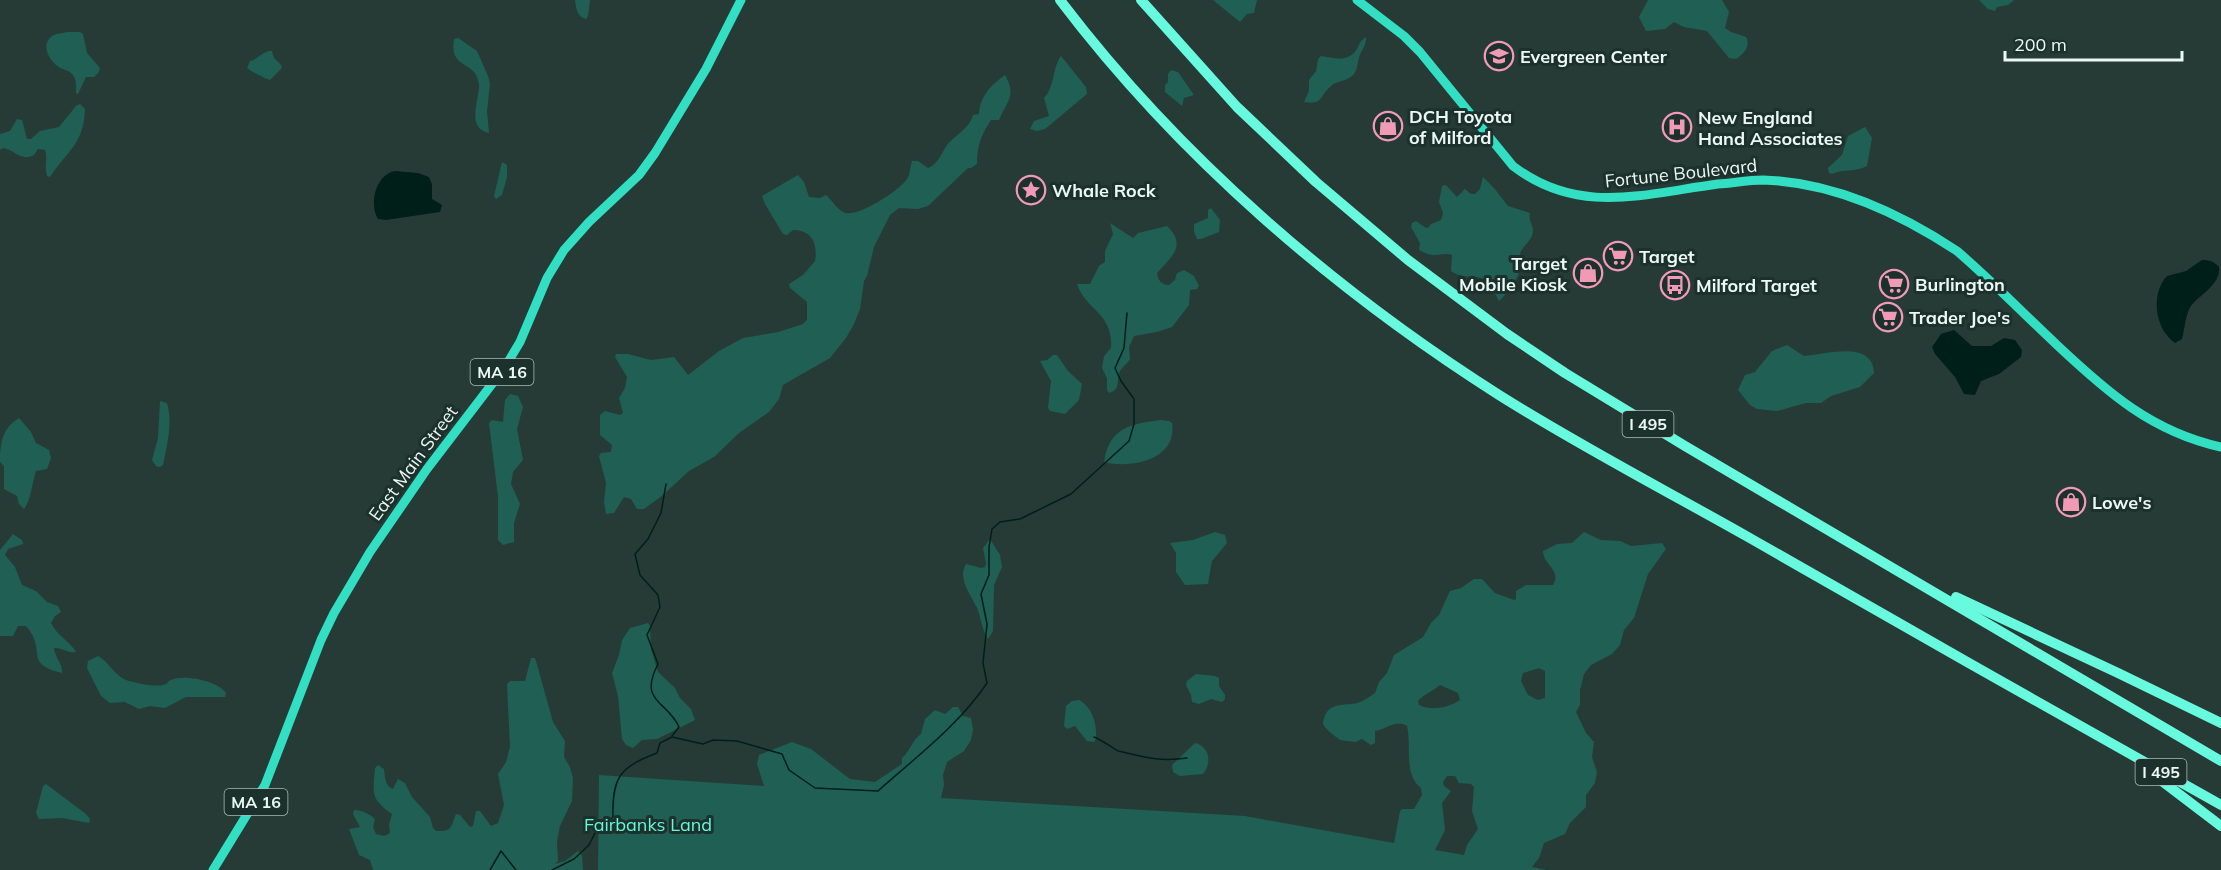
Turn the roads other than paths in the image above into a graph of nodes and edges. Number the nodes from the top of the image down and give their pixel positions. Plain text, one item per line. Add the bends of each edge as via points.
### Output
1 (741, 0) edge
2 (1060, 0) edge
3 (1141, 0) edge
4 (1357, 0) edge
5 (2221, 447) edge
6 (1882, 561) junction
7 (2221, 723) edge
8 (2101, 737) junction
9 (2221, 761) edge
10 (2221, 805) edge
11 (2221, 826) edge
12 (213, 870) edge

1 - 12 main road, East Main Street / MA 16 via 702,77 655,153 639,175 564,250 505,367 422,476 365,560 324,634 259,797
2 - 8 highway, I 495 via 1189,147 1299,248 1397,325 1511,402
3 - 6 highway, I 495 via 1237,107 1316,182 1457,298 1604,397
4 - 5 main road, Fortune Boulevard via 1420,52 1513,166 1545,187 1611,198 1766,180 1840,194 1881,210 1958,251 2091,376 2140,415 2180,435
6 - 7 highway
6 - 9 highway, I 495
8 - 10 highway, I 495
8 - 11 highway

